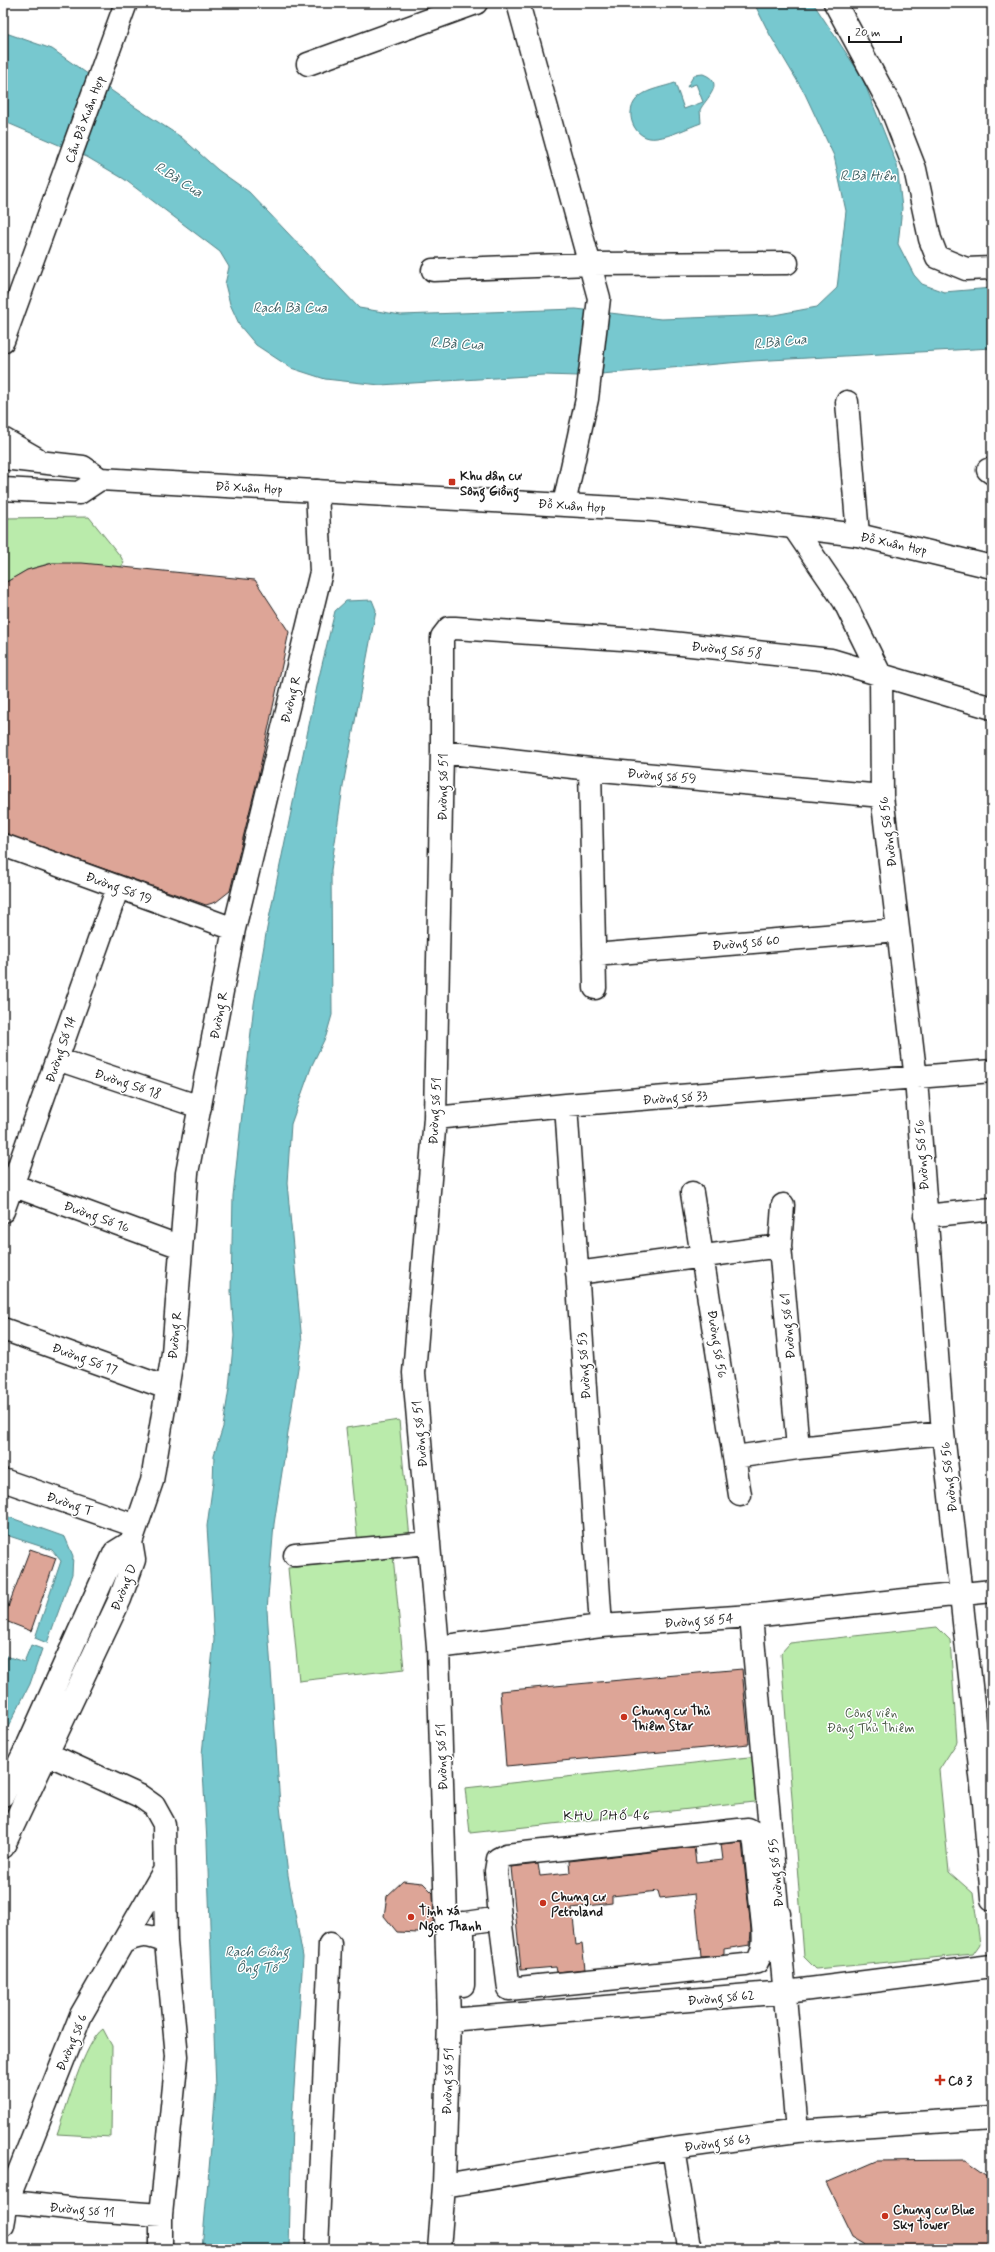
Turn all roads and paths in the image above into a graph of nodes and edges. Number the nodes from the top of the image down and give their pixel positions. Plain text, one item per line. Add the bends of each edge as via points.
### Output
1 (126, 3) edge
2 (476, 3) edge
3 (518, 3) edge
4 (836, 4) edge
5 (308, 64) dead end
6 (787, 263) dead end
7 (590, 264) junction
8 (992, 268) edge
9 (433, 270) dead end
10 (3, 341) edge
11 (846, 402) dead end
12 (3, 440) edge
13 (3, 458) edge
14 (42, 462) junction
15 (100, 479) junction
16 (3, 489) edge
17 (317, 491) junction
18 (564, 504) junction
19 (795, 529) junction
20 (858, 534) junction
21 (992, 566) edge
22 (455, 628) joint
23 (881, 676) junction
24 (992, 708) edge
25 (442, 752) junction
26 (590, 769) junction
27 (882, 796) junction
28 (3, 845) edge
29 (118, 887) junction
30 (234, 929) junction
31 (898, 930) junction
32 (594, 955) junction
33 (595, 988) dead end
34 (57, 1059) junction
35 (992, 1071) edge
36 (916, 1079) junction
37 (566, 1105) junction
38 (200, 1107) junction
39 (435, 1118) junction
40 (12, 1185) junction
41 (692, 1193) dead end
42 (783, 1205) dead end
43 (992, 1209) edge
44 (3, 1211) edge
45 (925, 1216) junction
46 (780, 1246) junction
47 (181, 1247) junction
48 (704, 1257) junction
49 (577, 1273) junction
50 (3, 1329) edge
51 (167, 1388) junction
52 (943, 1433) junction
53 (798, 1448) junction
54 (735, 1456) junction
55 (3, 1480) edge
56 (740, 1495) dead end
57 (134, 1534) junction
58 (429, 1543) junction
59 (295, 1555) dead end
60 (992, 1591) edge
61 (961, 1595) junction
62 (751, 1616) junction
63 (601, 1626) junction
64 (438, 1647) junction
65 (38, 1749) junction
66 (3, 1795) edge
67 (988, 1802) edge
68 (3, 1848) edge
69 (164, 1871) junction
70 (992, 1899) edge
71 (770, 1915) junction
72 (500, 1918) junction
73 (454, 1924) junction
74 (166, 1942) junction
75 (122, 1943) junction
76 (330, 1944) dead end
77 (992, 1966) edge
78 (636, 1976) junction
79 (463, 1985) dead end
80 (786, 1992) junction
81 (638, 2004) junction
82 (449, 2020) junction
83 (992, 2118) edge
84 (797, 2131) junction
85 (673, 2148) junction
86 (444, 2186) junction
87 (5, 2201) edge
88 (161, 2215) junction
89 (3, 2225) edge
90 (161, 2249) edge
91 (317, 2249) edge
92 (439, 2249) edge
93 (692, 2249) edge

1 - 10 street, Cầu Đỗ Xuân Hợp
2 - 5 street
3 - 7 street
4 - 8 street via 890,105 915,169 930,239 937,257 966,268
6 - 7 street
7 - 9 street
7 - 18 street via 599,298 587,399
11 - 20 street
12 - 14 street
13 - 14 street
14 - 15 street via 83,467
15 - 16 street via 79,493
15 - 17 street, Đỗ Xuân Hợp
17 - 18 street, Đỗ Xuân Hợp
17 - 30 street, Đường R via 321,572
18 - 19 street, Đỗ Xuân Hợp via 653,510
19 - 20 street, Đỗ Xuân Hợp
19 - 23 street, Đường Số 56 via 844,601
20 - 21 street, Đỗ Xuân Hợp
22 - 23 street, Đường Số 58 via 652,641 831,660
22 - 25 street, Đường số 51 via 449,628 442,637
23 - 24 street, Đường Số 58
23 - 27 street, Đường Số 56
25 - 26 street, Đường số 59
25 - 39 street, Đường số 51
26 - 27 street, Đường số 59
26 - 32 street
27 - 31 street, Đường Số 56
28 - 29 street, Đường Số 19
29 - 30 street, Đường Số 19
29 - 34 street, Đường Số 14
30 - 38 street, Đường R
31 - 32 street, Đường số 60
31 - 36 street, Đường Số 56
32 - 33 street
34 - 38 street, Đường Số 18
34 - 40 street, Đường Số 14
35 - 36 street
36 - 37 street, Đường số 33
36 - 45 street, Đường Số 56
37 - 39 street, Đường số 33
37 - 49 street, Đường số 53
38 - 47 street, Đường R via 187,1173
39 - 58 street, Đường số 51 via 414,1373
40 - 44 street, Đường Số 14
40 - 47 street, Đường Số 16
41 - 48 street, Đường số 56
42 - 46 street, Đường số 61
43 - 45 street
45 - 52 street, Đường Số 56
46 - 48 street
46 - 53 street, Đường số 61
47 - 51 street, Đường R via 173,1353
48 - 49 street
48 - 54 street, Đường số 56
49 - 63 street, Đường số 53
50 - 51 street, Đường Số 17
51 - 57 street, Đường R via 152,1481
52 - 53 street
52 - 61 street, Đường Số 56
53 - 54 street
54 - 56 street, Đường số 56
55 - 57 street, Đường T
57 - 65 street, Đường D via 134,1560 120,1599
58 - 59 street
58 - 64 street, Đường số 51
60 - 61 street
61 - 62 street, Đường số 54
61 - 67 street, Đường Số 56
62 - 63 street, Đường số 54
62 - 71 street, Đường số 55
63 - 64 street, Đường số 54
64 - 73 street, Đường số 51
65 - 66 street, Đường D
65 - 68 street, Đường D
65 - 69 street via 140,1796 154,1806 164,1824
67 - 70 street, Đường Số 56
69 - 74 street
69 - 75 street, Đường số 6
71 - 72 street via 753,1832 748,1829 506,1855 498,1859 496,1871
71 - 78 street via 763,1952 757,1962
71 - 80 street, Đường số 55
72 - 73 street
72 - 78 street via 509,1989
73 - 79 street
73 - 82 street, Đường số 51
74 - 75 street via 152,1936 139,1935
74 - 88 street via 176,2056
75 - 87 street, Đường số 6 via 81,2015
76 - 91 street
77 - 80 street, Đường số 62
78 - 81 street
80 - 81 street, Đường số 62
80 - 84 street, Đường số 55
81 - 82 street, Đường số 62
82 - 86 street, Đường số 51
83 - 84 street, Đường số 63
84 - 85 street, Đường số 63
85 - 86 street, Đường số 63
85 - 93 street via 689,2247
86 - 92 street, Đường số 51
87 - 88 street, Đường số 11
87 - 89 street, Đường số 6
88 - 90 street

